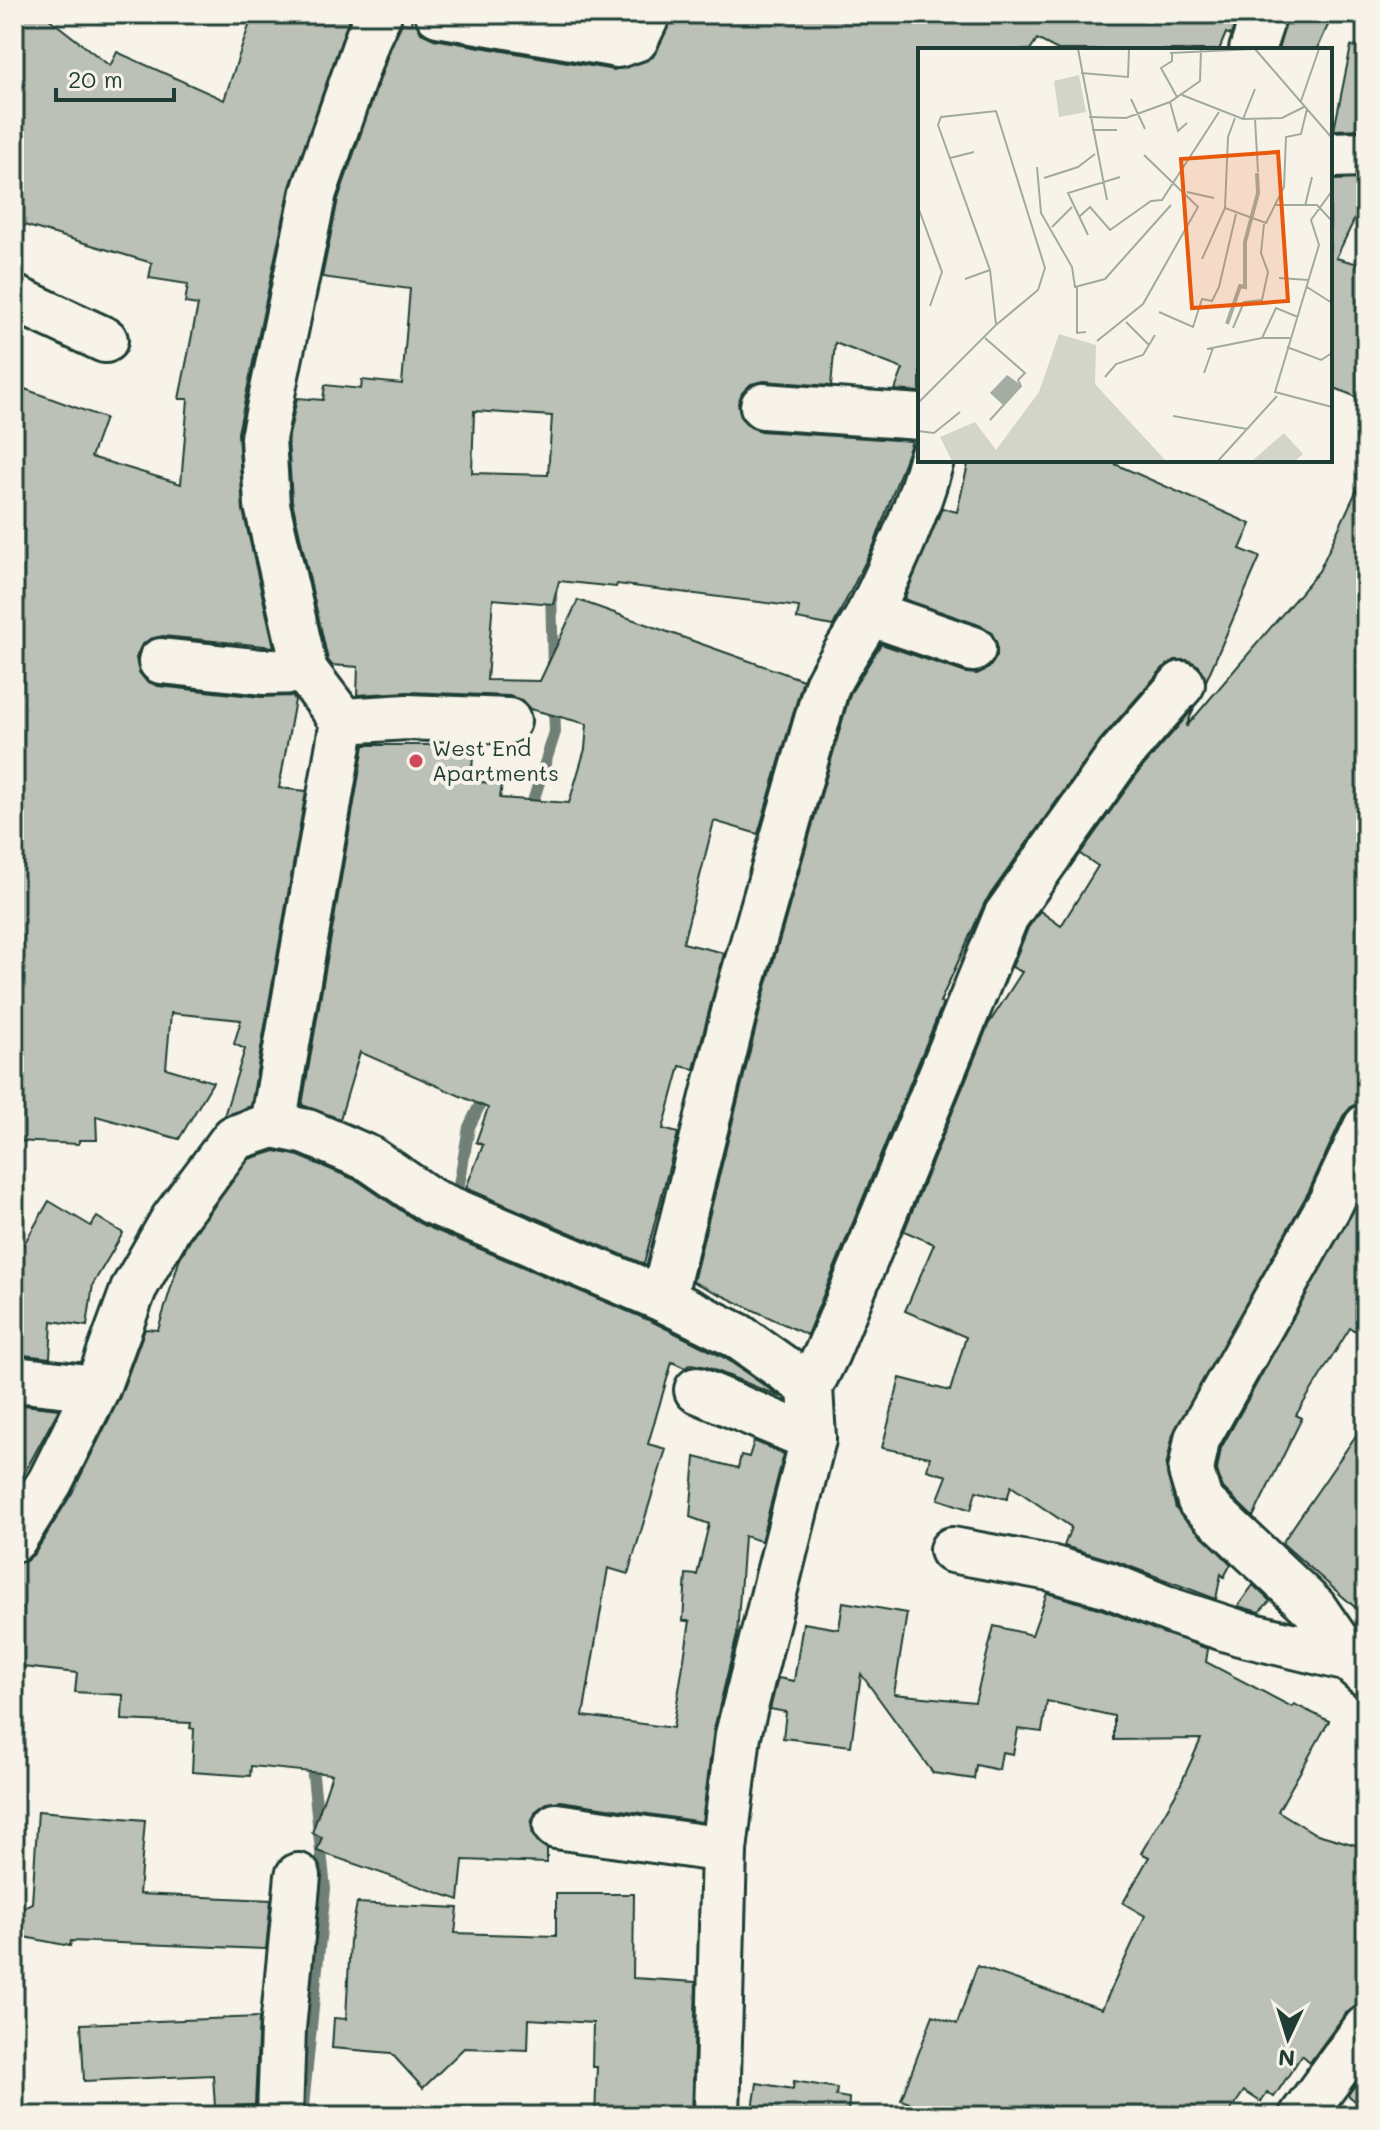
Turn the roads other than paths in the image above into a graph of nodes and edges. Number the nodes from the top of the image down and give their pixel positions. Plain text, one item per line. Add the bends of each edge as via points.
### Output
1 (379, 14) edge
2 (438, 14) edge
3 (648, 14) edge
4 (1264, 14) edge
5 (1253, 48) edge
6 (1366, 154) edge
7 (1332, 155) edge
8 (14, 298) edge
9 (105, 340) dead end
10 (763, 406) dead end
11 (918, 417) edge
12 (930, 462) edge
13 (869, 613) junction
14 (973, 649) dead end
15 (161, 661) dead end
16 (305, 671) junction
17 (1182, 684) dead end
18 (343, 721) junction
19 (508, 721) dead end
20 (273, 1125) junction
21 (1366, 1127) edge
22 (663, 1299) junction
23 (14, 1379) edge
24 (810, 1387) junction
25 (97, 1388) junction
26 (697, 1390) dead end
27 (813, 1439) junction
28 (14, 1539) edge
29 (952, 1550) dead end
30 (1358, 1666) edge
31 (556, 1826) dead end
32 (724, 1850) junction
33 (298, 1876) dead end
34 (1366, 2028) edge
35 (280, 2116) edge
36 (717, 2116) edge
37 (1302, 2116) edge

1 - 16 street via 314,192 263,438 267,505
2 - 3 street via 618,45 636,39
4 - 5 street
6 - 7 street
8 - 9 street
10 - 11 street
12 - 13 street via 920,502
13 - 14 street
13 - 22 street via 827,685 802,765
15 - 16 street
16 - 18 street
17 - 24 street via 1120,755 1006,916
18 - 19 street
18 - 20 street
20 - 22 street via 307,1132 370,1159 431,1201
20 - 25 street via 234,1138 173,1220 134,1288
21 - 30 street via 1331,1202 1197,1439 1192,1457 1200,1501 1314,1608
22 - 24 street via 738,1336
23 - 25 street
24 - 27 street
25 - 28 street via 50,1482
26 - 27 street
27 - 32 street via 738,1735
29 - 30 street via 1050,1568 1240,1633
31 - 32 street
32 - 36 street
33 - 35 street
34 - 37 street

